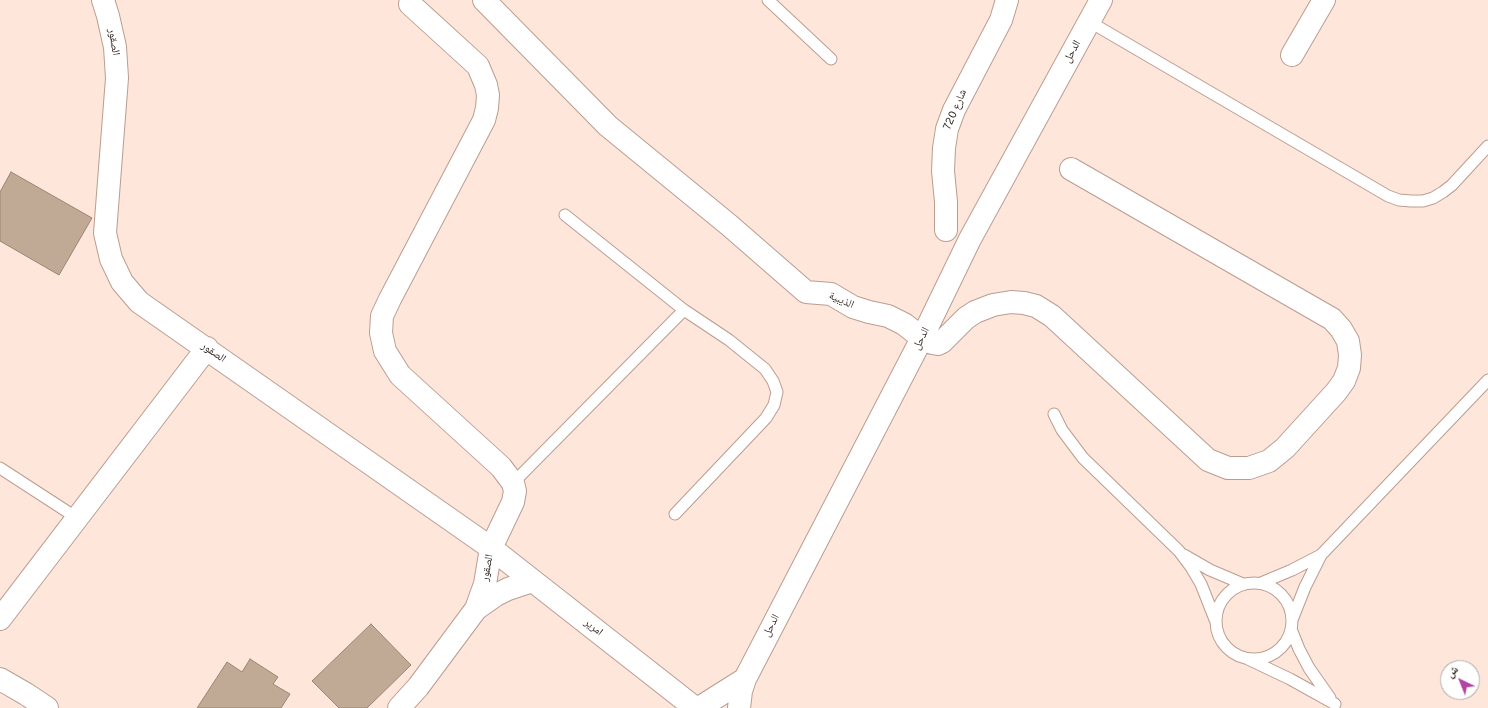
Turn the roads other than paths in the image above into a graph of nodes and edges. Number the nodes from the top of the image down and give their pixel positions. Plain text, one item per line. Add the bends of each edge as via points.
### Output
1 (103, 0) edge
2 (484, 0) edge
3 (768, 0) edge
4 (1008, 0) edge
5 (1101, 0) edge
6 (1324, 0) edge
7 (410, 4) dead end
8 (1090, 22) junction
9 (1292, 55) dead end
10 (831, 59) dead end
11 (1488, 146) edge
12 (1071, 169) dead end
13 (565, 215) dead end
14 (946, 230) dead end
15 (684, 310) junction
16 (922, 338) junction
17 (207, 348) junction
18 (1488, 380) edge
19 (1054, 414) dead end
20 (0, 468) edge
21 (513, 483) junction
22 (675, 514) dead end
23 (76, 518) junction
24 (491, 548) junction
25 (1179, 551) junction
26 (1321, 555) junction
27 (532, 581) junction
28 (1261, 583) junction
29 (1243, 584) junction
30 (476, 609) junction
31 (0, 619) edge
32 (1216, 622) junction
33 (1292, 624) junction
34 (1244, 658) junction
35 (0, 679) edge
36 (745, 679) junction
37 (1337, 706) edge
38 (47, 708) edge
39 (399, 708) edge
40 (695, 708) edge
41 (699, 708) edge
42 (739, 708) edge

1 - 17 street, الصقور via 115,47 117,78 105,233 111,259 122,282 139,302
2 - 16 street, الذيبية via 608,126 806,292 831,294 853,307 896,320
3 - 10 lane
4 - 14 street, شارع 720 via 1001,20 954,110 947,129 943,171
5 - 8 street, الدحل
6 - 9 street
7 - 21 street via 478,66 488,95 484,120 382,316 384,351 400,375 492,459
8 - 11 lane via 1388,196 1399,200 1422,201 1443,192
8 - 16 street, الدحل via 970,239
12 - 16 street via 1332,319 1348,341 1350,355 1349,368 1336,392 1285,448 1269,461 1249,468 1228,468 1208,460 1052,316 1036,306 1011,302 993,305 966,318 938,344
13 - 15 lane
15 - 21 lane
15 - 22 lane via 729,340 765,369 777,392 774,405 766,418
16 - 36 street, الدحل
17 - 23 street
17 - 24 street, الصقور
18 - 26 lane
19 - 25 lane via 1083,458
20 - 23 lane
21 - 24 street via 513,502
23 - 31 street
24 - 27 street, امرير
24 - 30 street, الصقور via 485,584
25 - 29 lane via 1210,570
25 - 32 lane via 1201,584
26 - 28 lane
26 - 33 lane via 1305,587
27 - 30 street, الصقور via 502,592
27 - 40 street, امرير
28 - 29 lane
28 - 33 lane via 1283,596 1290,607
29 - 32 lane via 1224,599 1218,610
30 - 39 street, الصقور via 418,687
32 - 34 lane via 1221,640
33 - 34 lane via 1287,640 1279,650 1257,659
33 - 37 lane via 1299,649 1309,668
34 - 37 lane via 1290,679
35 - 38 street
36 - 41 street
36 - 42 street, الدحل

